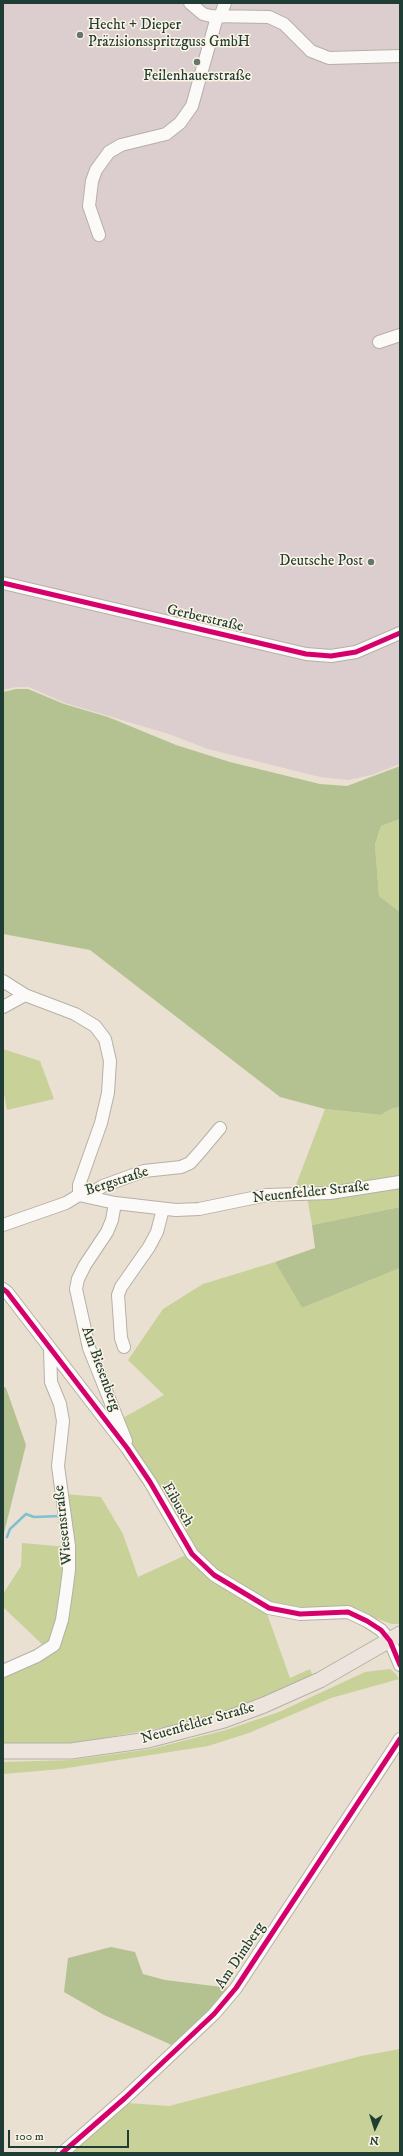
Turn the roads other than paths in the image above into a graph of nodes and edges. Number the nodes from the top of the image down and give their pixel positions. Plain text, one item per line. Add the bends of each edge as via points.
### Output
1 (190, 3) edge
2 (225, 3) edge
3 (218, 17) junction
4 (400, 56) edge
5 (99, 234) dead end
6 (400, 335) edge
7 (379, 342) dead end
8 (3, 583) edge
9 (400, 633) edge
10 (3, 981) edge
11 (25, 995) junction
12 (3, 1006) edge
13 (220, 1128) dead end
14 (400, 1182) edge
15 (79, 1195) junction
16 (115, 1203) junction
17 (163, 1209) junction
18 (3, 1225) edge
19 (3, 1289) edge
20 (124, 1347) dead end
21 (50, 1348) junction
22 (127, 1448) junction
23 (395, 1638) edge
24 (400, 1665) edge
25 (3, 1671) edge
26 (400, 1738) edge
27 (3, 1751) edge
28 (62, 2153) edge

1 - 3 street via 203,14
2 - 3 street
3 - 4 street via 269,17 284,24 311,51 329,58
3 - 5 street via 192,106 180,124 166,134 121,145 109,152 96,170 89,206
6 - 7 street
8 - 9 street, Gerberstraße via 306,654 331,656 356,652
10 - 11 street
11 - 12 street
11 - 15 street via 75,1014 95,1026 105,1040 110,1061 108,1093 79,1184
13 - 15 street, Bergstraße via 190,1163 181,1167 144,1171 93,1192
14 - 17 street, Neuenfelder Straße via 330,1193 267,1194 199,1209
15 - 16 street, Neuenfelder Straße
15 - 18 street, Bergstraße via 66,1203
16 - 17 street, Neuenfelder Straße
16 - 22 street, Am Biesenberg via 107,1232 85,1265 76,1289 89,1348
17 - 20 street via 149,1247 118,1295
19 - 21 street, Eibusch
21 - 22 street, Eibusch
21 - 25 street, Wiesenstraße via 51,1382 60,1404 62,1421 58,1466 69,1546 66,1593 62,1620 54,1645 37,1656
22 - 23 street, Eibusch via 192,1554 214,1575 269,1608 300,1614 348,1612
23 - 24 street
23 - 27 main road, Neuenfelder Straße via 320,1680 224,1720 148,1740 70,1751
26 - 28 street, Am Dimberg via 236,1988 214,2014

